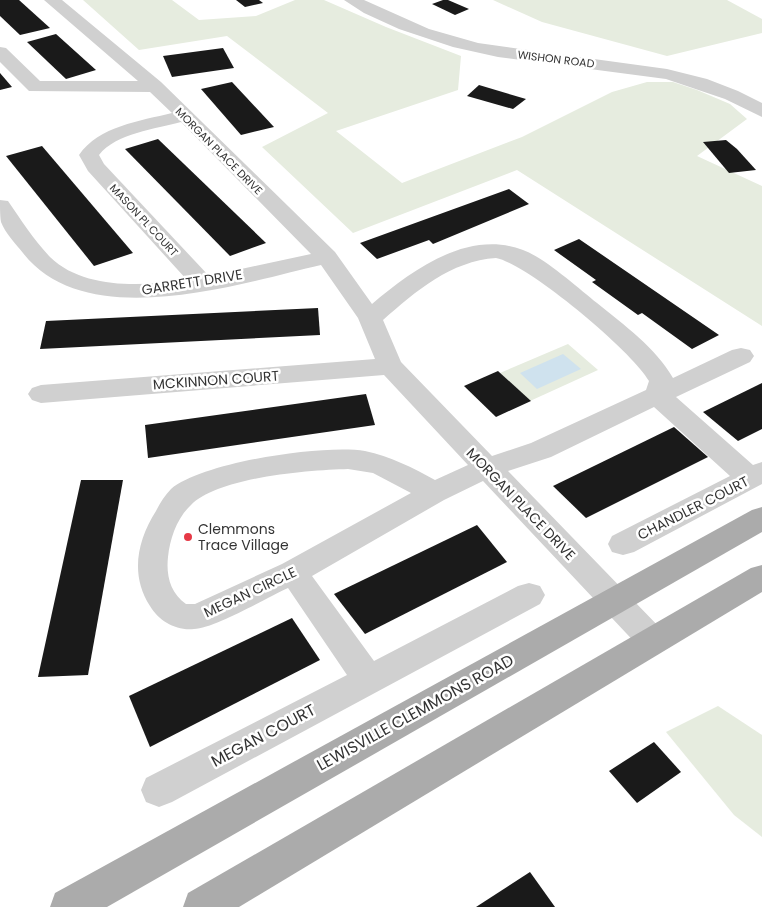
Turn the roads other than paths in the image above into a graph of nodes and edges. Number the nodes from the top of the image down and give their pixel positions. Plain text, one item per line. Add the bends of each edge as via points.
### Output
1 (52, 0) edge
2 (352, 0) edge
3 (0, 52) edge
4 (155, 86) junction
5 (762, 111) edge
6 (184, 116) junction
7 (0, 206) edge
8 (327, 257) junction
9 (203, 284) junction
10 (370, 318) junction
11 (741, 356) dead end
12 (390, 366) junction
13 (41, 394) dead end
14 (657, 395) junction
15 (486, 468) junction
16 (756, 475) edge
17 (434, 493) junction
18 (762, 518) edge
19 (623, 544) dead end
20 (293, 572) junction
21 (762, 577) edge
22 (529, 595) dead end
23 (613, 600) junction
24 (652, 641) junction
25 (368, 679) junction
26 (159, 790) dead end
27 (69, 907) edge
28 (202, 907) edge

1 - 4 street, MORGAN PLACE DRIVE
2 - 5 street, WISHON ROAD via 406,28 439,39 496,51 670,74 715,86
3 - 4 street via 35,87
4 - 6 street, MORGAN PLACE DRIVE
6 - 8 street, MORGAN PLACE DRIVE
6 - 9 street, MASON PL COURT via 115,136 95,147 89,155 95,168
7 - 9 street, GARRETT DRIVE via 46,266 75,283 100,289 148,292
8 - 9 street, GARRETT DRIVE
8 - 10 street, MORGAN PLACE DRIVE
10 - 12 street, MORGAN PLACE DRIVE
10 - 14 street via 403,290 444,264 487,252 508,252 536,267 568,291 642,354 655,367 662,382
11 - 14 street, MEGAN CIRCLE
12 - 13 street, MCKINNON COURT
12 - 15 street, MORGAN PLACE DRIVE
14 - 15 street, MEGAN CIRCLE via 541,450
14 - 16 street
15 - 17 street, MEGAN CIRCLE
15 - 23 street, MORGAN PLACE DRIVE
16 - 19 street, CHANDLER COURT
17 - 20 street, MEGAN CIRCLE
17 - 20 street, MEGAN CIRCLE via 386,468 354,460 294,464 245,472 199,485 180,498 155,546 151,566 153,586 158,596 177,614 188,618 199,616
18 - 23 main road, LEWISVILLE CLEMMONS ROAD
20 - 25 street
21 - 24 main road
22 - 25 street, MEGAN COURT
23 - 24 street, MORGAN PLACE DRIVE
23 - 27 main road, LEWISVILLE CLEMMONS ROAD
24 - 28 main road
25 - 26 street, MEGAN COURT

